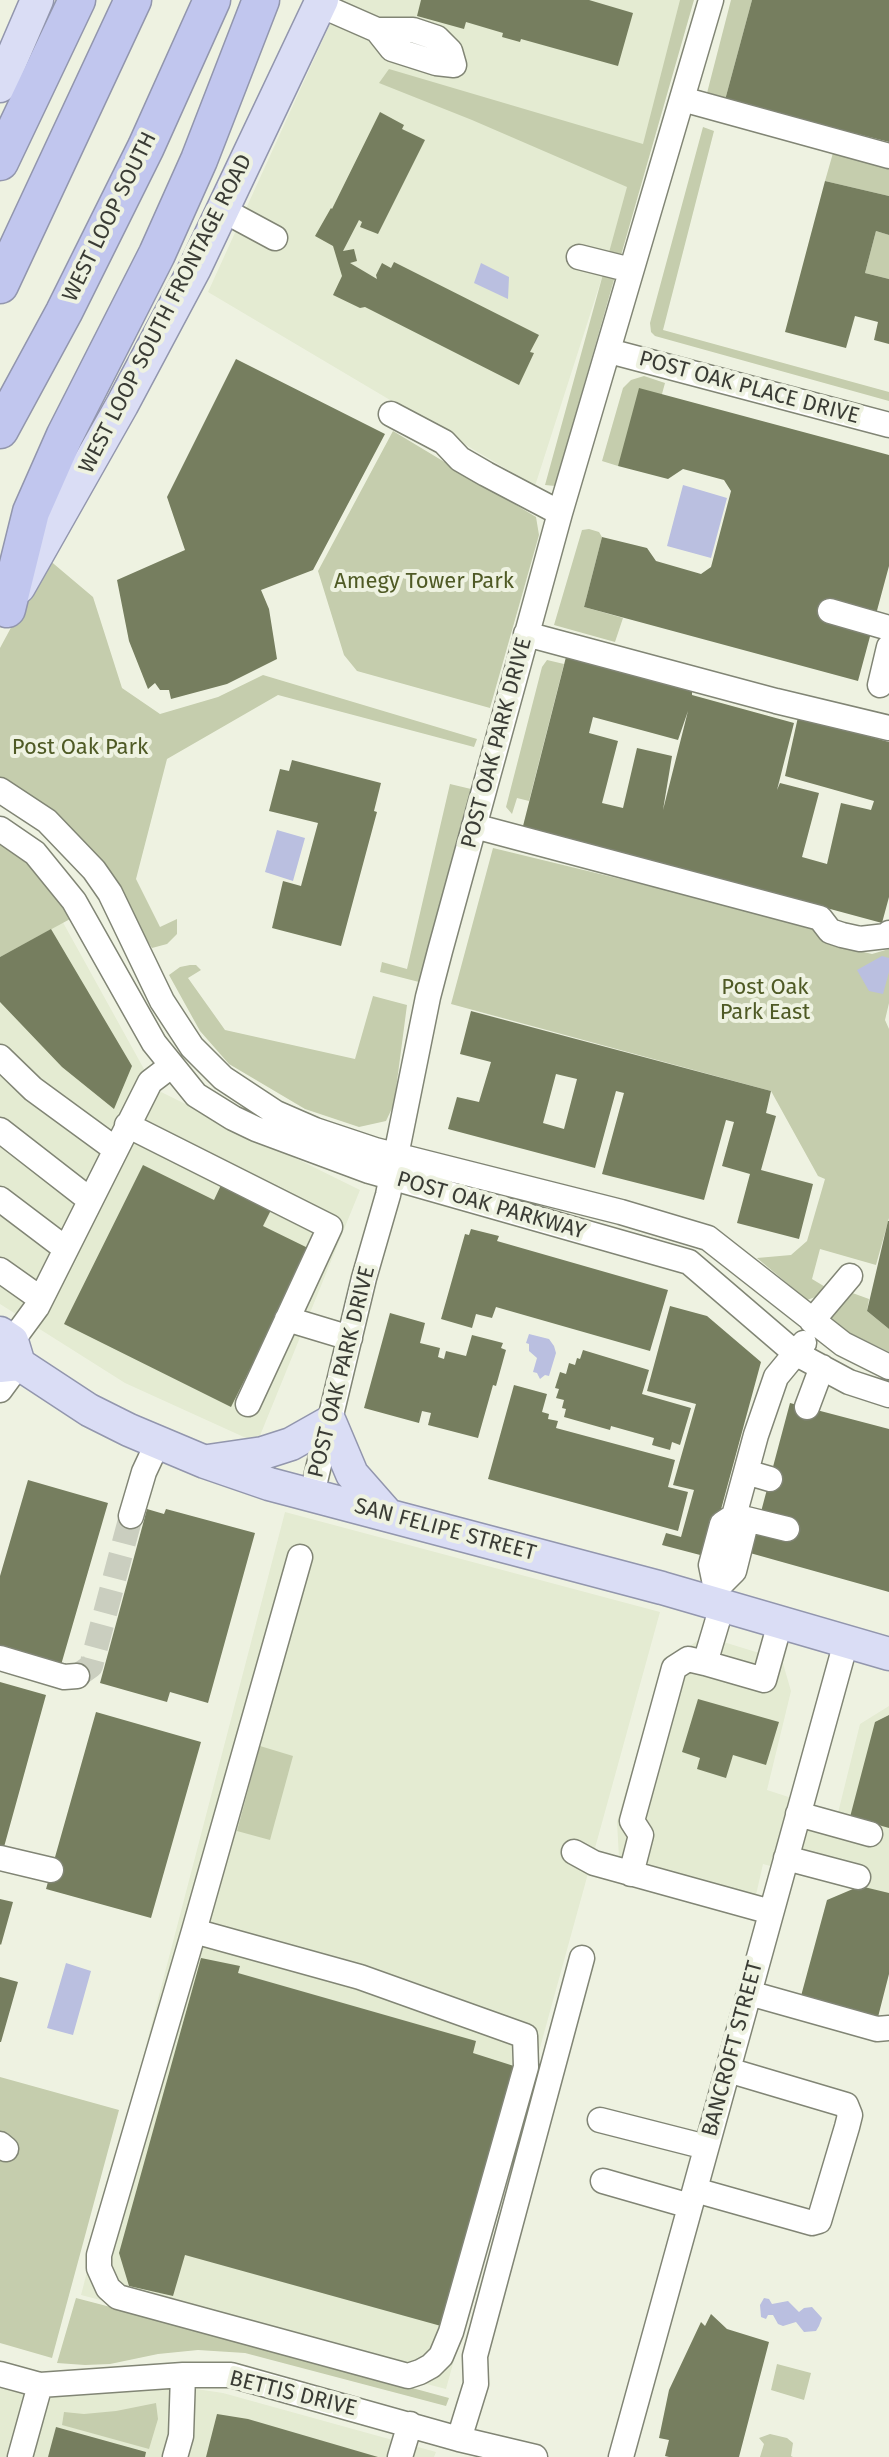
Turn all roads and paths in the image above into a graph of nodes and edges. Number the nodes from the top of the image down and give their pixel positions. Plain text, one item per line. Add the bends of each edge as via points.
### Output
1 (37, 0) edge
2 (77, 0) edge
3 (133, 0) edge
4 (212, 0) edge
5 (261, 0) edge
6 (711, 0) edge
7 (321, 3) edge
8 (377, 30) dead end
9 (0, 86) edge
10 (682, 99) junction
11 (889, 156) edge
12 (0, 162) edge
13 (223, 210) junction
14 (275, 238) dead end
15 (579, 257) dead end
16 (631, 270) junction
17 (0, 285) edge
18 (609, 351) junction
19 (391, 414) dead end
20 (889, 425) edge
21 (0, 430) edge
22 (560, 513) junction
23 (830, 611) dead end
24 (4, 616) edge
25 (889, 628) edge
26 (526, 634) junction
27 (889, 647) edge
28 (880, 685) dead end
29 (889, 728) edge
30 (0, 790) edge
31 (474, 826) junction
32 (0, 829) edge
33 (889, 933) edge
34 (149, 972) junction
35 (121, 987) junction
36 (0, 1057) edge
37 (171, 1066) junction
38 (127, 1125) junction
39 (0, 1130) edge
40 (115, 1149) junction
41 (394, 1167) junction
42 (0, 1199) edge
43 (90, 1200) junction
44 (66, 1249) junction
45 (0, 1270) edge
46 (850, 1276) dead end
47 (41, 1299) junction
48 (287, 1319) junction
49 (815, 1323) junction
50 (350, 1338) junction
51 (8, 1351) edge
52 (795, 1353) junction
53 (822, 1367) junction
54 (889, 1367) edge
55 (0, 1390) edge
56 (889, 1395) edge
57 (248, 1404) dead end
58 (807, 1407) dead end
59 (330, 1422) junction
60 (158, 1442) junction
61 (205, 1462) junction
62 (746, 1472) junction
63 (770, 1479) dead end
64 (312, 1494) junction
65 (388, 1515) junction
66 (131, 1516) tunnel mouth
67 (734, 1516) junction
68 (787, 1529) dead end
69 (300, 1557) dead end
70 (717, 1599) junction
71 (780, 1623) junction
72 (846, 1642) junction
73 (889, 1654) edge
74 (0, 1658) edge
75 (705, 1663) junction
76 (77, 1676) dead end
77 (792, 1836) junction
78 (574, 1852) dead end
79 (0, 1858) edge
80 (51, 1870) dead end
81 (631, 1874) junction
82 (771, 1912) junction
83 (194, 1931) junction
84 (582, 1958) dead end
85 (749, 1993) junction
86 (889, 2028) edge
87 (728, 2070) junction
88 (600, 2120) dead end
89 (706, 2147) junction
90 (603, 2181) dead end
91 (692, 2198) junction
92 (0, 2374) edge
93 (183, 2375) junction
94 (40, 2385) junction
95 (410, 2424) junction
96 (459, 2439) junction
97 (529, 2456) edge
98 (20, 2457) edge
99 (175, 2457) edge
100 (400, 2457) edge
101 (621, 2457) edge

1 - 9 main road
2 - 12 highway
3 - 17 highway
4 - 21 highway, WEST LOOP SOUTH via 146,147
5 - 24 highway via 157,254 31,512
6 - 10 street, POST OAK PARK DRIVE
7 - 8 street
7 - 13 main road, WEST LOOP SOUTH FRONTAGE ROAD
10 - 11 street
10 - 16 street, POST OAK PARK DRIVE
13 - 14 street
13 - 24 main road, WEST LOOP SOUTH FRONTAGE ROAD
15 - 16 street
16 - 18 street, POST OAK PARK DRIVE
18 - 20 street, POST OAK PLACE DRIVE
18 - 22 street, POST OAK PARK DRIVE
19 - 22 street via 444,442 473,467
22 - 26 street, POST OAK PARK DRIVE
23 - 25 street
26 - 29 street
26 - 31 street, POST OAK PARK DRIVE
27 - 28 street
30 - 34 street, POST OAK PARKWAY via 47,821 94,870
31 - 33 street via 820,918 830,931 842,935 860,939
31 - 41 street, POST OAK PARK DRIVE via 428,997
32 - 35 street, POST OAK PARKWAY via 35,853 74,901
34 - 35 street
34 - 41 street, POST OAK PARKWAY via 192,1047 223,1078 276,1113
35 - 37 street, POST OAK PARKWAY
36 - 40 street via 33,1089
37 - 38 street via 150,1082
37 - 41 street, POST OAK PARKWAY via 196,1095 256,1129
38 - 40 street
38 - 48 street via 330,1227
39 - 43 street
40 - 43 street
41 - 49 street, POST OAK PARKWAY via 621,1212 708,1238
41 - 50 street, POST OAK PARK DRIVE
41 - 52 street, POST OAK PARKWAY via 689,1262
42 - 44 street
43 - 44 street
44 - 47 street
45 - 47 street
46 - 49 street
47 - 51 street
48 - 50 street
48 - 57 street
49 - 52 street
49 - 54 street, POST OAK PARKWAY
50 - 59 street, POST OAK PARK DRIVE
51 - 55 street
51 - 60 main road, SAN FELIPE STREET via 89,1410
52 - 53 street, POST OAK PARKWAY
52 - 62 street via 776,1377
53 - 56 street, POST OAK PARKWAY
53 - 58 street
59 - 61 main road via 263,1453
59 - 64 street, POST OAK PARK DRIVE
59 - 65 main road via 352,1474
60 - 61 main road, SAN FELIPE STREET
60 - 66 street
61 - 64 main road, SAN FELIPE STREET
62 - 63 street
62 - 67 street
64 - 65 main road, SAN FELIPE STREET
65 - 70 main road, SAN FELIPE STREET
67 - 68 street
67 - 70 street via 744,1531 734,1571
69 - 83 street
70 - 71 main road, SAN FELIPE STREET
70 - 75 street
71 - 72 main road, SAN FELIPE STREET
71 - 75 street via 764,1680
72 - 73 main road, SAN FELIPE STREET
72 - 77 street, BANCROFT STREET
74 - 76 street
75 - 81 street via 688,1659 674,1668 632,1821 641,1835
77 - 77 street via 864,1855
77 - 82 street, BANCROFT STREET
78 - 81 street
79 - 80 street
81 - 82 street
82 - 85 street, BANCROFT STREET
83 - 83 street via 99,2255 103,2281 118,2297 408,2376 420,2372 441,2356 451,2332 526,2067 525,2036 360,1977
84 - 96 street via 475,2356 476,2384
85 - 86 street
85 - 87 street, BANCROFT STREET
87 - 89 street, BANCROFT STREET
87 - 91 street via 846,2105 847,2127 819,2221
88 - 89 street
89 - 91 street, BANCROFT STREET
90 - 91 street
91 - 101 street, BANCROFT STREET
92 - 94 street, BETTIS DRIVE
93 - 94 street, BETTIS DRIVE
93 - 95 street, BETTIS DRIVE via 231,2375
93 - 99 street
94 - 98 street
95 - 96 street, BETTIS DRIVE
95 - 100 street
96 - 97 street, BETTIS DRIVE

